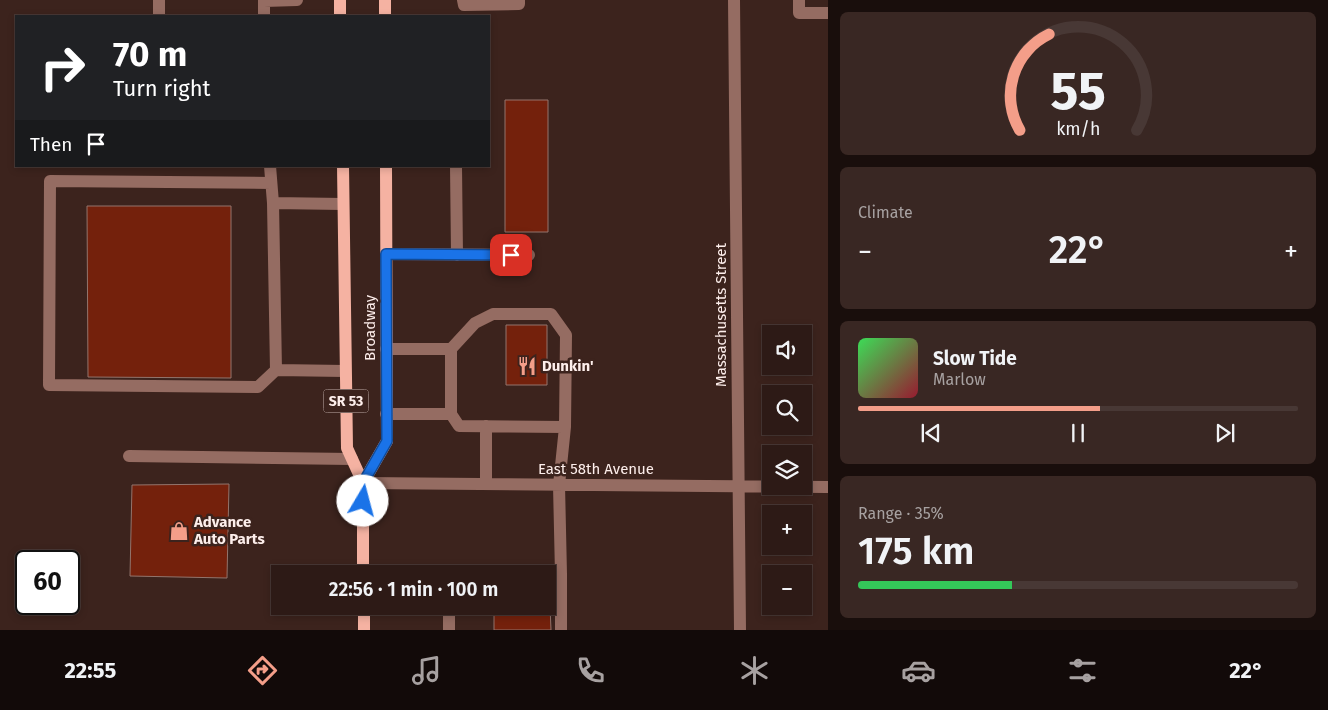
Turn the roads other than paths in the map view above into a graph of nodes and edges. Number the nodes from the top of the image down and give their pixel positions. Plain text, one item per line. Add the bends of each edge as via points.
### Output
1 (159, 0) edge
2 (296, 0) edge
3 (340, 0) edge
4 (385, 0) edge
5 (463, 0) edge
6 (519, 0) edge
7 (734, 0) edge
8 (799, 0) edge
9 (828, 13) edge
10 (159, 15) edge
11 (264, 15) edge
12 (340, 15) edge
13 (385, 15) edge
14 (270, 167) edge
15 (343, 167) edge
16 (386, 167) edge
17 (456, 167) edge
18 (271, 183) junction
19 (273, 203) junction
20 (343, 204) junction
21 (386, 254) junction
22 (457, 254) junction
23 (529, 255) dead end
24 (386, 349) junction
25 (450, 349) junction
26 (276, 370) junction
27 (345, 371) junction
28 (386, 414) junction
29 (450, 414) junction
30 (486, 426) junction
31 (565, 427) junction
32 (129, 456) dead end
33 (352, 459) junction
34 (363, 483) junction
35 (486, 484) junction
36 (560, 485) junction
37 (738, 486) junction
38 (828, 487) edge
39 (363, 565) edge
40 (556, 574) edge
41 (561, 574) junction
42 (364, 615) edge
43 (449, 615) edge
44 (364, 630) edge
45 (449, 630) edge
46 (561, 630) edge
47 (740, 630) edge

1 - 10 street
2 - 11 street via 264,1
3 - 12 main road
4 - 13 main road
5 - 6 street via 464,5 519,4
7 - 37 street, Massachusetts Street
8 - 9 street via 799,12
14 - 18 street
15 - 20 main road, Broadway / SR 53
16 - 21 main road, Broadway / SR 53
17 - 22 street
18 - 19 street
18 - 26 street via 50,181 49,385 258,387
19 - 20 street
19 - 26 street
20 - 27 main road, Broadway / SR 53
21 - 22 street
21 - 24 main road, Broadway / SR 53
22 - 23 street
24 - 25 street
24 - 28 main road, Broadway / SR 53
25 - 29 street
25 - 31 street via 475,323 493,314 551,314 566,335
26 - 27 street
27 - 33 main road, Broadway / SR 53 via 347,448
28 - 29 street
28 - 34 main road, Broadway / SR 53 via 387,441
29 - 30 street via 459,426
30 - 31 street
30 - 35 street
31 - 36 street
32 - 33 street
33 - 34 main road, Broadway / SR 53
34 - 35 street, East 58th Avenue
34 - 39 main road, Broadway / SR 53
35 - 36 street, East 58th Avenue
36 - 37 street, East 58th Avenue
36 - 41 street
37 - 38 street, East 58th Avenue
37 - 47 street, Massachusetts Street
40 - 41 street
41 - 46 street
42 - 44 main road
43 - 45 street

